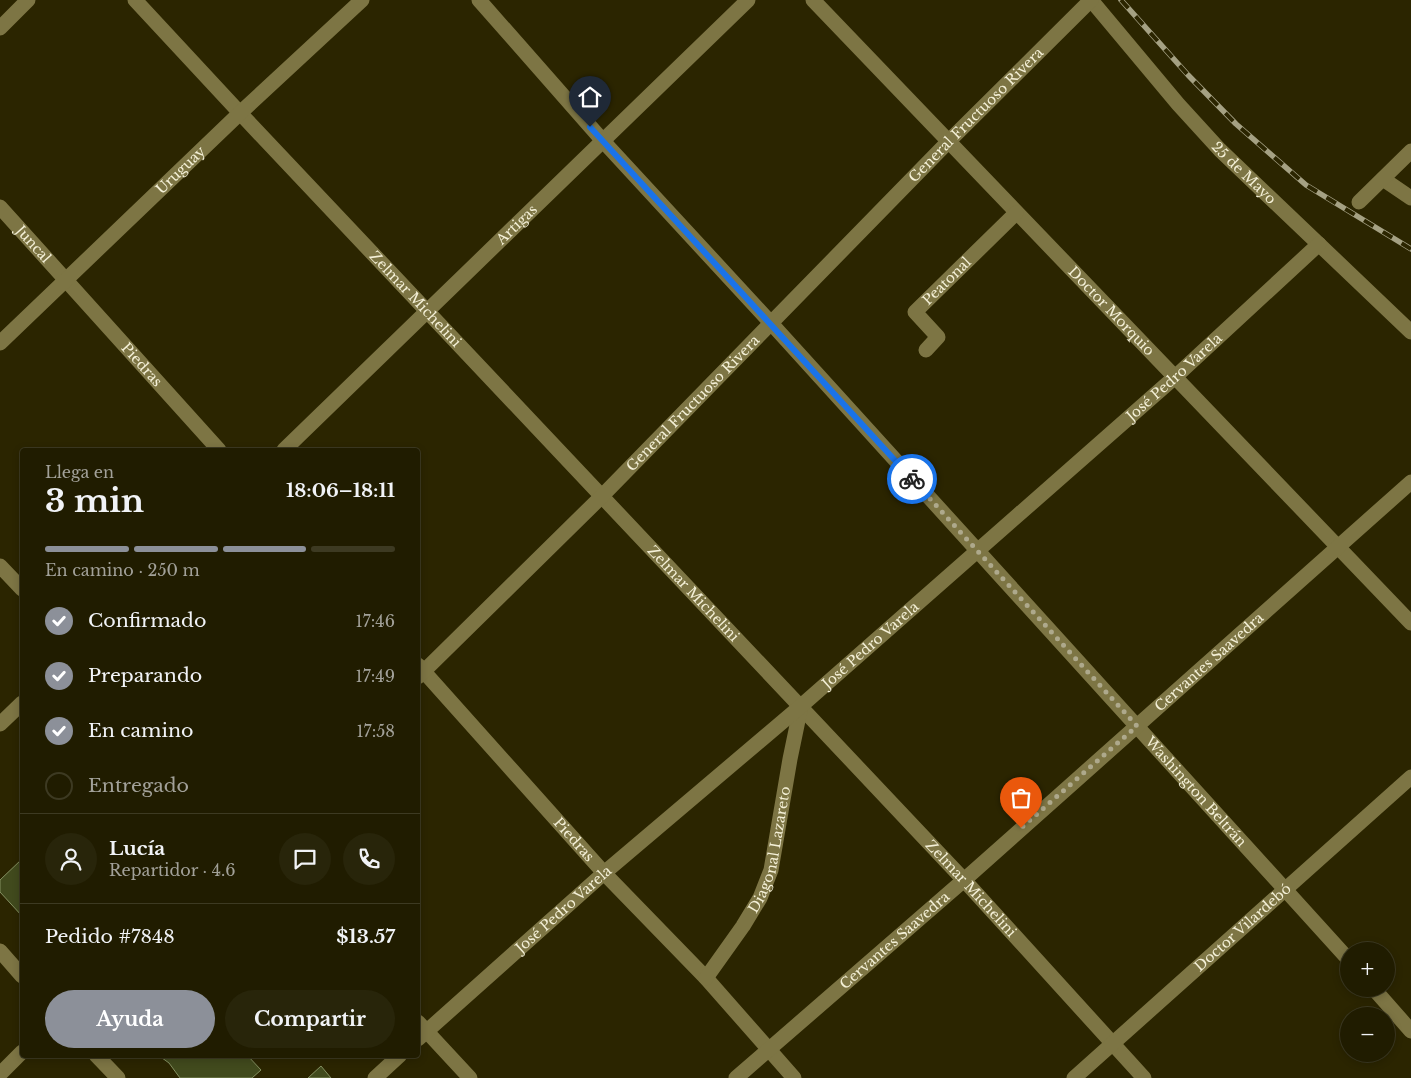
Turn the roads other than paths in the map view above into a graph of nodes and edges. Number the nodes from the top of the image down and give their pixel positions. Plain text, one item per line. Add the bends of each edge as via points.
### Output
1 (28, 0) edge
2 (135, 0) edge
3 (362, 0) edge
4 (479, 0) edge
5 (748, 0) edge
6 (813, 0) edge
7 (1091, 0) edge
8 (0, 28) edge
9 (240, 113) junction
10 (603, 141) junction
11 (948, 142) junction
12 (1411, 151) edge
13 (1383, 179) junction
14 (1411, 198) edge
15 (1359, 202) dead end
16 (0, 207) edge
17 (1016, 213) junction
18 (1319, 244) junction
19 (66, 280) junction
20 (427, 312) junction
21 (770, 322) junction
22 (1411, 332) edge
23 (0, 343) edge
24 (926, 350) dead end
25 (1175, 377) junction
26 (217, 448) edge
27 (286, 448) edge
28 (1411, 482) edge
29 (602, 496) junction
30 (1338, 548) junction
31 (977, 550) junction
32 (0, 566) edge
33 (20, 587) edge
34 (1411, 623) edge
35 (420, 670) edge
36 (420, 672) edge
37 (20, 705) edge
38 (800, 706) junction
39 (0, 724) edge
40 (1137, 726) junction
41 (1411, 777) edge
42 (604, 873) junction
43 (964, 880) junction
44 (1286, 890) junction
45 (1340, 950) edge
46 (0, 951) edge
47 (20, 974) edge
48 (706, 978) junction
49 (1381, 997) edge
50 (420, 1031) edge
51 (1411, 1031) edge
52 (1111, 1044) junction
53 (768, 1049) junction
54 (20, 1054) edge
55 (99, 1058) edge
56 (397, 1058) edge
57 (0, 1074) edge
58 (118, 1078) edge
59 (375, 1078) edge
60 (470, 1078) edge
61 (736, 1078) edge
62 (794, 1078) edge
63 (1074, 1078) edge
64 (1144, 1078) edge

1 - 8 street
2 - 9 street, Zelmar Michelini
3 - 9 street, Uruguay
4 - 10 street, Washington Beltrán
5 - 10 street, Artigas
6 - 11 street, Doctor Morquio
7 - 11 street, General Fructuoso Rivera
7 - 18 street, 25 de Mayo via 1220,150
9 - 19 street, Uruguay
9 - 20 street, Zelmar Michelini
10 - 20 street, Artigas
10 - 21 street, Washington Beltrán
11 - 17 street, Doctor Morquio
11 - 21 street, General Fructuoso Rivera
12 - 13 street
13 - 14 street
13 - 15 street
16 - 19 street, Juncal
17 - 24 street, Peatonal via 915,312 938,338
17 - 25 street, Doctor Morquio
18 - 22 street, 25 de Mayo
18 - 25 street, José Pedro Varela
19 - 23 street, Uruguay
19 - 26 street, Piedras
20 - 27 street, Artigas
20 - 29 street, Zelmar Michelini
21 - 29 street, General Fructuoso Rivera
21 - 31 street, Washington Beltrán
25 - 30 street, Doctor Morquio
25 - 31 street, José Pedro Varela
28 - 30 street, Cervantes Saavedra
29 - 35 street, General Fructuoso Rivera
29 - 38 street, Zelmar Michelini
30 - 34 street, Doctor Morquio
30 - 40 street, Cervantes Saavedra
31 - 38 street, José Pedro Varela
31 - 40 street, Washington Beltrán
32 - 33 street
36 - 42 street, Piedras
37 - 39 street
38 - 42 street, José Pedro Varela
38 - 43 street, Zelmar Michelini
38 - 48 street, Diagonal Lazareto via 771,870 760,898
40 - 43 street, Cervantes Saavedra
40 - 44 street, Washington Beltrán
41 - 44 street, Doctor Vilardebó
42 - 48 street, Piedras
42 - 50 street, José Pedro Varela
43 - 52 street, Zelmar Michelini
43 - 53 street, Cervantes Saavedra
44 - 45 street, Washington Beltrán
44 - 52 street, Doctor Vilardebó
46 - 47 street
48 - 53 street, Piedras
49 - 51 street
50 - 60 street
52 - 63 street, Doctor Vilardebó
52 - 64 street, Zelmar Michelini
53 - 61 street, Cervantes Saavedra
53 - 62 street, Piedras
54 - 57 street
55 - 58 street
56 - 59 street

